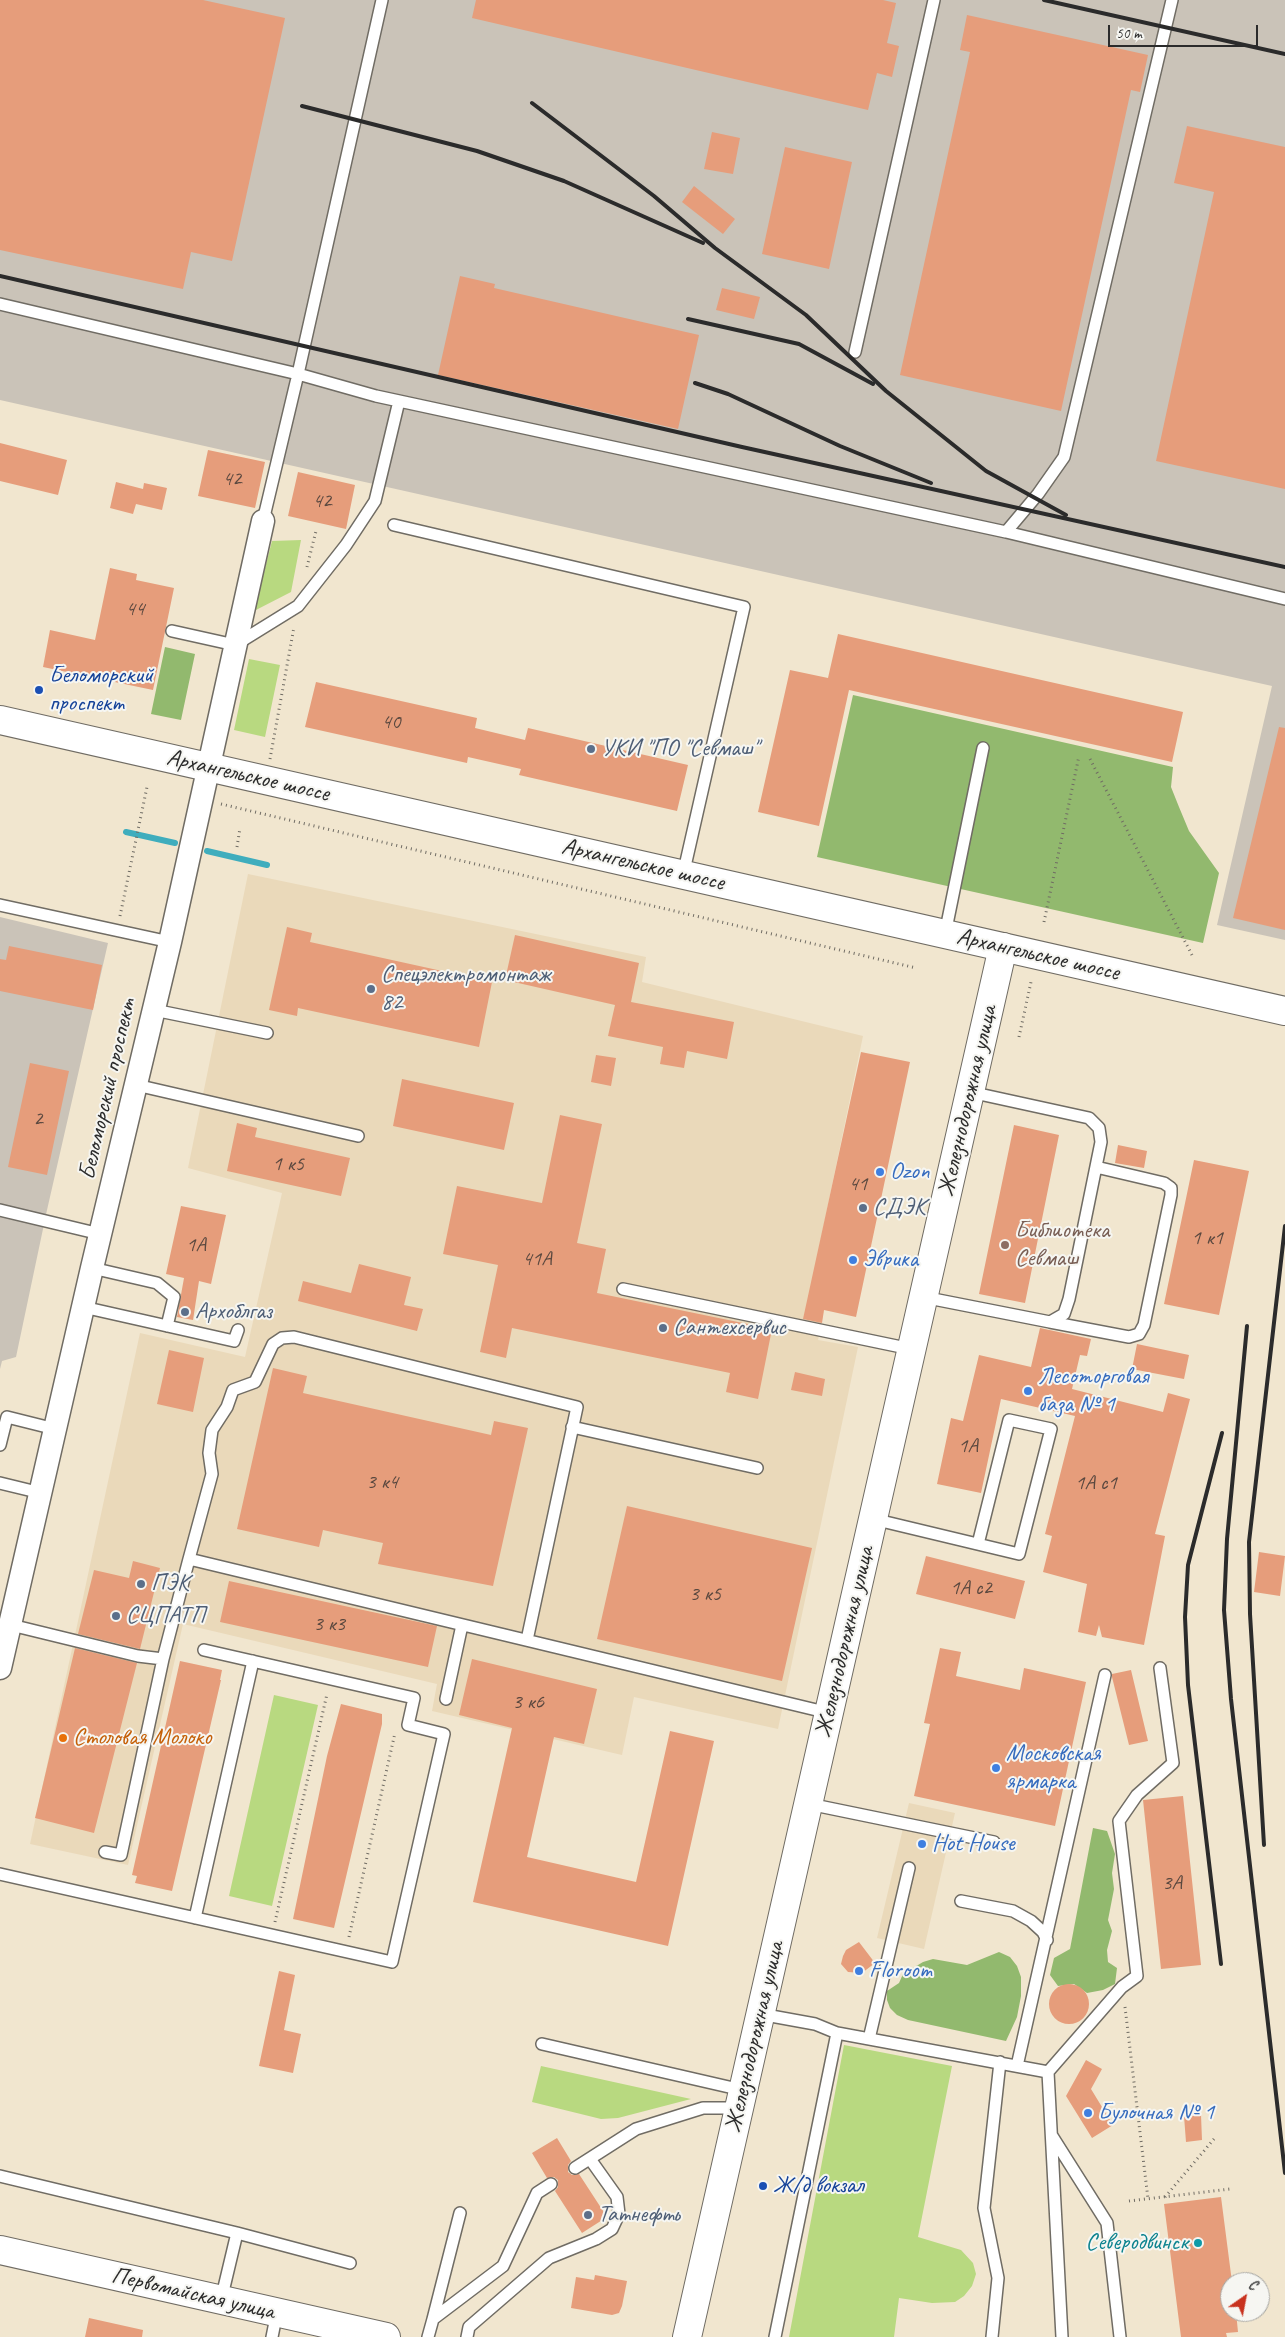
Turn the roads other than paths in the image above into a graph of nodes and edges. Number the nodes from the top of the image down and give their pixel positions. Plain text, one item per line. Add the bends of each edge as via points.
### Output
1 (382, 0) edge
2 (934, 0) edge
3 (1172, 0) edge
4 (0, 304) edge
5 (856, 352) dead end
6 (298, 374) junction
7 (399, 401) junction
8 (262, 521) joint
9 (394, 525) dead end
10 (1006, 532) junction
11 (1285, 599) edge
12 (172, 631) dead end
13 (235, 645) junction
14 (0, 720) edge
15 (983, 748) dead end
16 (209, 768) junction
17 (683, 874) junction
18 (0, 905) edge
19 (945, 934) junction
20 (170, 942) junction
21 (1003, 947) junction
22 (154, 1010) junction
23 (1285, 1012) edge
24 (267, 1033) dead end
25 (136, 1085) junction
26 (970, 1092) junction
27 (358, 1136) dead end
28 (1096, 1167) junction
29 (0, 1210) edge
30 (100, 1234) junction
31 (92, 1268) junction
32 (623, 1289) dead end
33 (923, 1297) junction
34 (83, 1306) junction
35 (1050, 1322) junction
36 (167, 1326) junction
37 (238, 1330) dead end
38 (911, 1349) junction
39 (572, 1427) junction
40 (55, 1429) junction
41 (0, 1445) edge
42 (758, 1468) dead end
43 (0, 1483) edge
44 (40, 1493) junction
45 (873, 1519) junction
46 (978, 1544) junction
47 (189, 1559) junction
48 (8, 1614) edge
49 (462, 1625) junction
50 (527, 1640) junction
51 (204, 1650) dead end
52 (163, 1660) junction
53 (253, 1661) junction
54 (0, 1668) edge
55 (1160, 1668) dead end
56 (1105, 1675) dead end
57 (446, 1699) dead end
58 (829, 1713) junction
59 (808, 1804) junction
60 (994, 1842) dead end
61 (105, 1852) dead end
62 (909, 1868) dead end
63 (0, 1874) edge
64 (961, 1901) dead end
65 (195, 1918) junction
66 (1047, 1940) junction
67 (760, 2014) junction
68 (838, 2033) junction
69 (869, 2039) junction
70 (542, 2044) dead end
71 (1000, 2062) junction
72 (1017, 2066) junction
73 (1048, 2072) junction
74 (739, 2099) junction
75 (1050, 2134) junction
76 (590, 2159) junction
77 (576, 2168) dead end
78 (0, 2176) edge
79 (551, 2184) dead end
80 (460, 2213) dead end
81 (237, 2232) junction
82 (0, 2250) edge
83 (350, 2263) dead end
84 (221, 2300) junction
85 (433, 2319) junction
86 (274, 2325) edge
87 (386, 2337) edge
88 (428, 2337) edge
89 (467, 2337) edge
90 (687, 2337) edge
91 (774, 2337) edge
92 (992, 2337) edge
93 (1062, 2337) edge
94 (1120, 2337) edge

1 - 6 lane
2 - 5 lane
3 - 10 lane via 1064,457
4 - 6 lane
6 - 7 lane
6 - 8 lane
7 - 10 lane
7 - 13 lane via 375,501 298,606
8 - 13 street, Беломорский проспект
9 - 17 lane via 744,607
10 - 11 lane
12 - 13 lane
13 - 16 street, Беломорский проспект
14 - 16 main road, Архангельское шоссе
15 - 19 lane
16 - 17 main road, Архангельское шоссе
16 - 20 street, Беломорский проспект
17 - 19 main road, Архангельское шоссе
18 - 20 lane
19 - 21 main road, Архангельское шоссе
20 - 22 street, Беломорский проспект
21 - 23 main road, Архангельское шоссе
21 - 26 main road, Железнодорожная улица
22 - 24 lane
22 - 25 street, Беломорский проспект
25 - 27 lane
25 - 30 street, Беломорский проспект
26 - 28 lane via 1089,1118 1099,1128 1101,1142
26 - 33 main road, Железнодорожная улица
28 - 35 lane via 1069,1299 1064,1314
28 - 35 lane via 1164,1183 1171,1188 1144,1325 1139,1334 1129,1337
29 - 30 lane
30 - 31 street, Беломорский проспект
31 - 34 street, Беломорский проспект
31 - 36 lane via 157,1283 174,1297
32 - 38 lane
33 - 35 lane
33 - 38 main road, Железнодорожная улица
34 - 36 lane
34 - 40 street, Беломорский проспект
36 - 37 lane via 234,1341
38 - 45 main road, Железнодорожная улица
39 - 42 lane
39 - 47 lane via 577,1407 294,1338 282,1338 273,1344 255,1382 234,1390 212,1430 209,1453 212,1474
39 - 50 lane
40 - 41 lane via 6,1417
40 - 44 street, Беломорский проспект
43 - 44 lane
44 - 48 street, Беломорский проспект
45 - 46 lane
45 - 58 main road, Железнодорожная улица
46 - 46 lane via 1019,1554 1051,1429 1009,1420
47 - 49 lane
47 - 52 lane
48 - 52 lane via 138,1656
48 - 54 street, Беломорский проспект
49 - 50 lane
49 - 57 lane
50 - 58 lane
51 - 53 lane
52 - 61 lane via 121,1855
53 - 65 lane
53 - 65 lane via 414,1698 408,1726 444,1734 392,1962
55 - 73 lane via 1173,1763 1138,1795 1119,1821 1136,1976 1122,1987
56 - 66 lane
58 - 59 main road, Железнодорожная улица
59 - 60 lane
59 - 67 main road, Железнодорожная улица
62 - 69 lane
63 - 65 lane
64 - 66 lane via 1013,1911 1031,1921
66 - 72 lane
67 - 68 lane via 814,2024
67 - 74 main road, Железнодорожная улица
68 - 69 lane
68 - 91 lane
69 - 71 lane
70 - 74 lane
71 - 72 lane
71 - 92 lane via 984,2208 998,2278
72 - 73 lane
73 - 75 lane
74 - 76 lane via 636,2129
74 - 90 main road, Железнодорожная улица
75 - 93 lane
75 - 94 lane via 1107,2223
76 - 77 lane
76 - 89 lane via 617,2197 620,2214 612,2229 549,2258 469,2327
78 - 81 lane
79 - 85 lane via 537,2193 503,2266
80 - 85 lane
81 - 83 lane
81 - 84 lane
82 - 84 main road, Первомайская улица
84 - 86 main road, Первомайская улица
85 - 88 lane
86 - 87 main road, Первомайская улица

